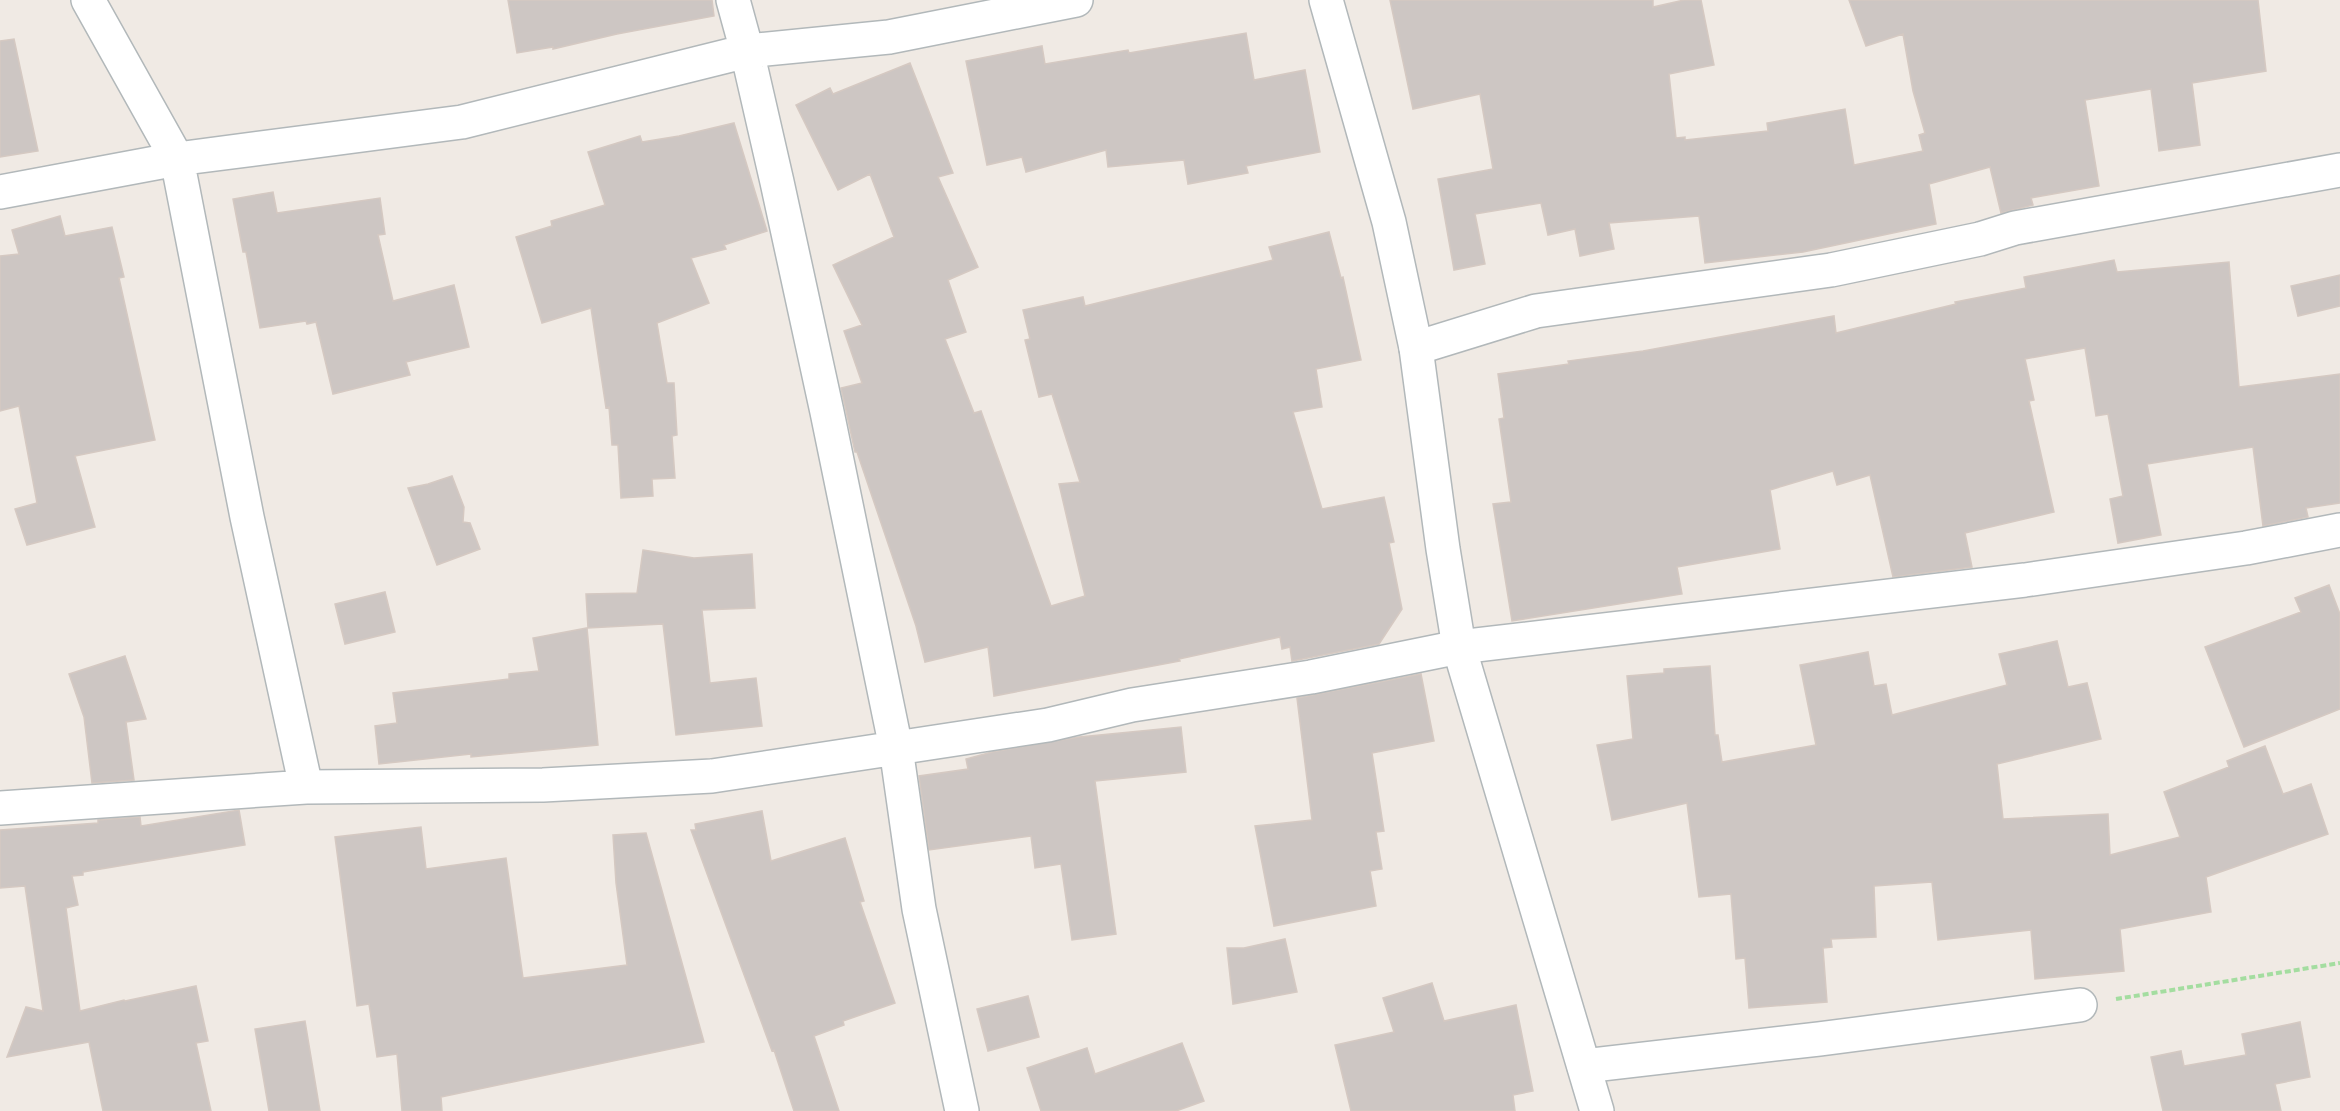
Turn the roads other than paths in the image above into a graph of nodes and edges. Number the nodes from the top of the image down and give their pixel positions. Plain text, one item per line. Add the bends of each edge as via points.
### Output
1 (733, 0) edge
2 (1076, 0) edge
3 (1326, 0) edge
4 (96, 7) edge
5 (747, 51) junction
6 (177, 159) junction
7 (2340, 170) edge
8 (0, 192) edge
9 (1416, 348) junction
10 (2340, 530) edge
11 (1459, 647) junction
12 (896, 748) junction
13 (306, 787) junction
14 (0, 808) edge
15 (2080, 1005) road end
16 (1584, 1066) junction
17 (962, 1111) edge
18 (1597, 1111) edge

1 - 5 street
2 - 5 street via 889,37
3 - 9 street via 1389,222
4 - 6 street
5 - 6 street via 462,122
5 - 12 street
6 - 8 street
6 - 13 street via 247,517
7 - 9 street via 2015,228 1831,270 1536,310
9 - 11 street
10 - 11 street via 2246,548 2025,580
11 - 12 street via 1311,677
11 - 16 street
12 - 13 street via 712,776 543,785
12 - 17 street via 919,909
13 - 14 street
15 - 16 street
16 - 18 street

